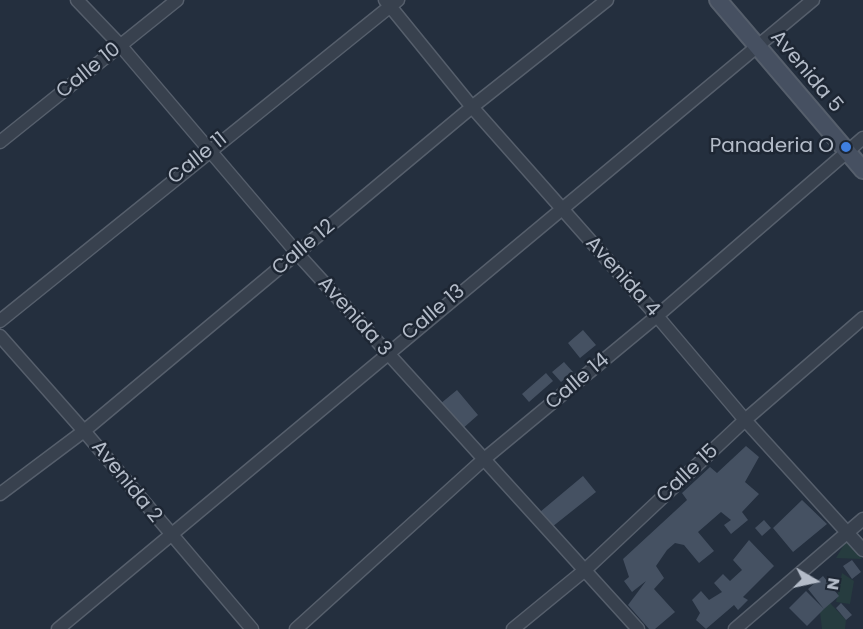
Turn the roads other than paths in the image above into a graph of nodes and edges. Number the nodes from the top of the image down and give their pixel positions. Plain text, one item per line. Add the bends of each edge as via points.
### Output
1 (77, 0) edge
2 (177, 0) edge
3 (607, 0) edge
4 (718, 0) edge
5 (813, 0) edge
6 (391, 2) edge
7 (120, 45) junction
8 (757, 46) junction
9 (472, 107) junction
10 (863, 138) edge
11 (0, 142) edge
12 (208, 151) junction
13 (846, 151) junction
14 (863, 170) edge
15 (561, 208) junction
16 (297, 254) junction
17 (657, 316) junction
18 (863, 318) edge
19 (0, 321) edge
20 (0, 336) edge
21 (387, 353) junction
22 (745, 420) junction
23 (84, 431) junction
24 (483, 460) junction
25 (0, 494) edge
26 (863, 519) edge
27 (848, 533) junction
28 (170, 534) junction
29 (863, 550) edge
30 (585, 570) junction
31 (58, 629) edge
32 (252, 629) edge
33 (296, 629) edge
34 (513, 629) edge
35 (638, 629) edge
36 (735, 629) edge

1 - 7 street, Avenida 3
2 - 7 street, Calle 10
3 - 9 street, Calle 12
4 - 8 street, Avenida 5
5 - 8 street, Calle 13
6 - 9 street, Avenida 4
6 - 12 street, Calle 11
7 - 11 street, Calle 10
7 - 12 street, Avenida 3
8 - 13 street, Avenida 5
8 - 15 street, Calle 13
9 - 15 street, Avenida 4
9 - 16 street, Calle 12
10 - 13 street, Calle 14
12 - 16 street, Avenida 3
12 - 19 street, Calle 11
13 - 14 street, Avenida 5
13 - 17 street, Calle 14
15 - 17 street, Avenida 4
15 - 21 street, Calle 13
16 - 21 street, Avenida 3
16 - 23 street, Calle 12
17 - 22 street, Avenida 4
17 - 24 street, Calle 14
18 - 22 street, Calle 15
20 - 23 street, Avenida 2
21 - 24 street, Avenida 3
21 - 28 street, Calle 13
22 - 27 street, Avenida 4
22 - 30 street, Calle 15
23 - 25 street, Calle 12
23 - 28 street, Avenida 2
24 - 30 street, Avenida 3
24 - 33 street, Calle 14
26 - 27 street
27 - 29 street, Avenida 4
27 - 36 street
28 - 31 street, Calle 13
28 - 32 street, Avenida 2
30 - 34 street, Calle 15
30 - 35 street, Avenida 3

